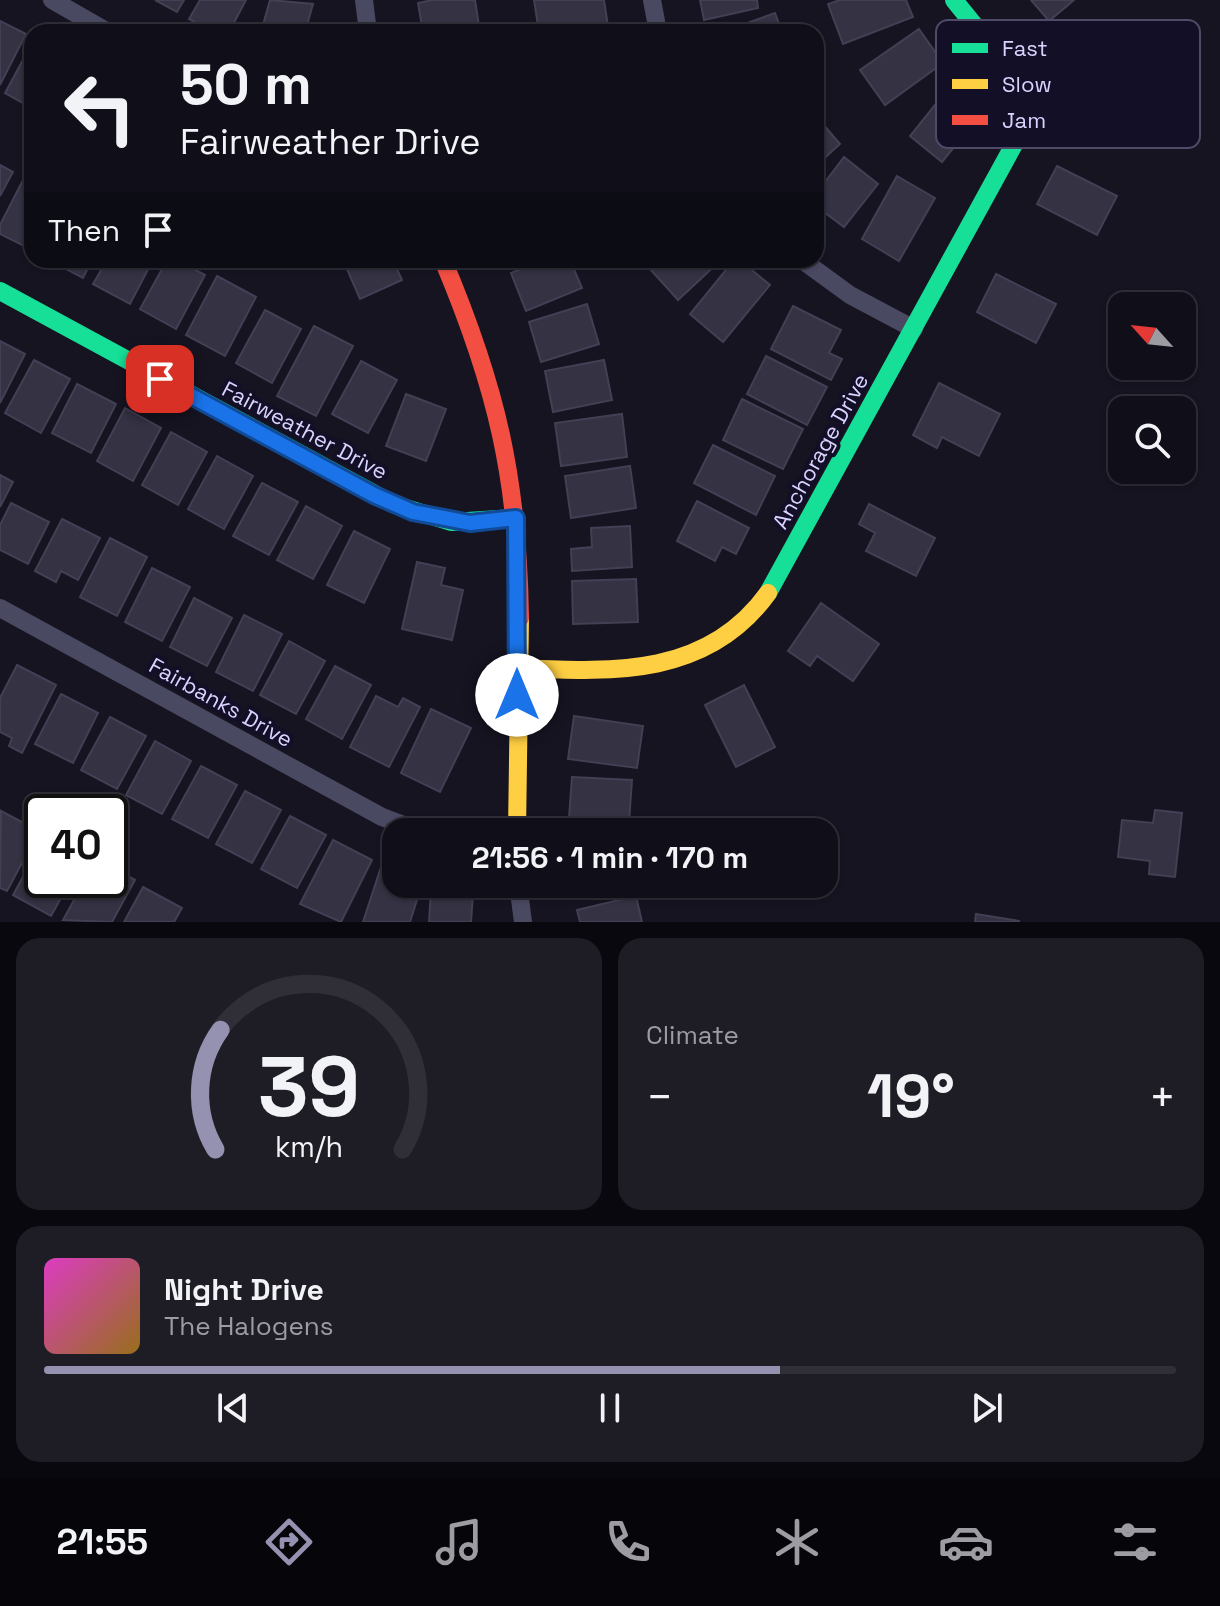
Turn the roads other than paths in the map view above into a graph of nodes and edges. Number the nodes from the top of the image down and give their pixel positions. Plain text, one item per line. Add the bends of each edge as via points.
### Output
1 (52, 0) edge
2 (364, 0) edge
3 (652, 0) edge
4 (954, 0) edge
5 (970, 20) edge
6 (94, 24) edge
7 (367, 24) edge
8 (656, 24) edge
9 (1012, 148) edge
10 (446, 268) edge
11 (813, 268) edge
12 (0, 291) edge
13 (914, 329) junction
14 (516, 518) junction
15 (0, 608) edge
16 (518, 668) junction
17 (385, 818) edge
18 (517, 818) edge
19 (520, 898) edge
20 (523, 922) edge

1 - 6 street
2 - 7 street
3 - 8 street
4 - 5 street, Anchorage Drive
9 - 13 street, Anchorage Drive
10 - 14 street via 487,366
11 - 13 street
12 - 14 street, Fairweather Drive via 393,504 451,522
13 - 16 street, Anchorage Drive via 782,570 740,625 674,665 633,672
14 - 16 street
15 - 17 street, Fairbanks Drive
16 - 18 street
19 - 20 street

